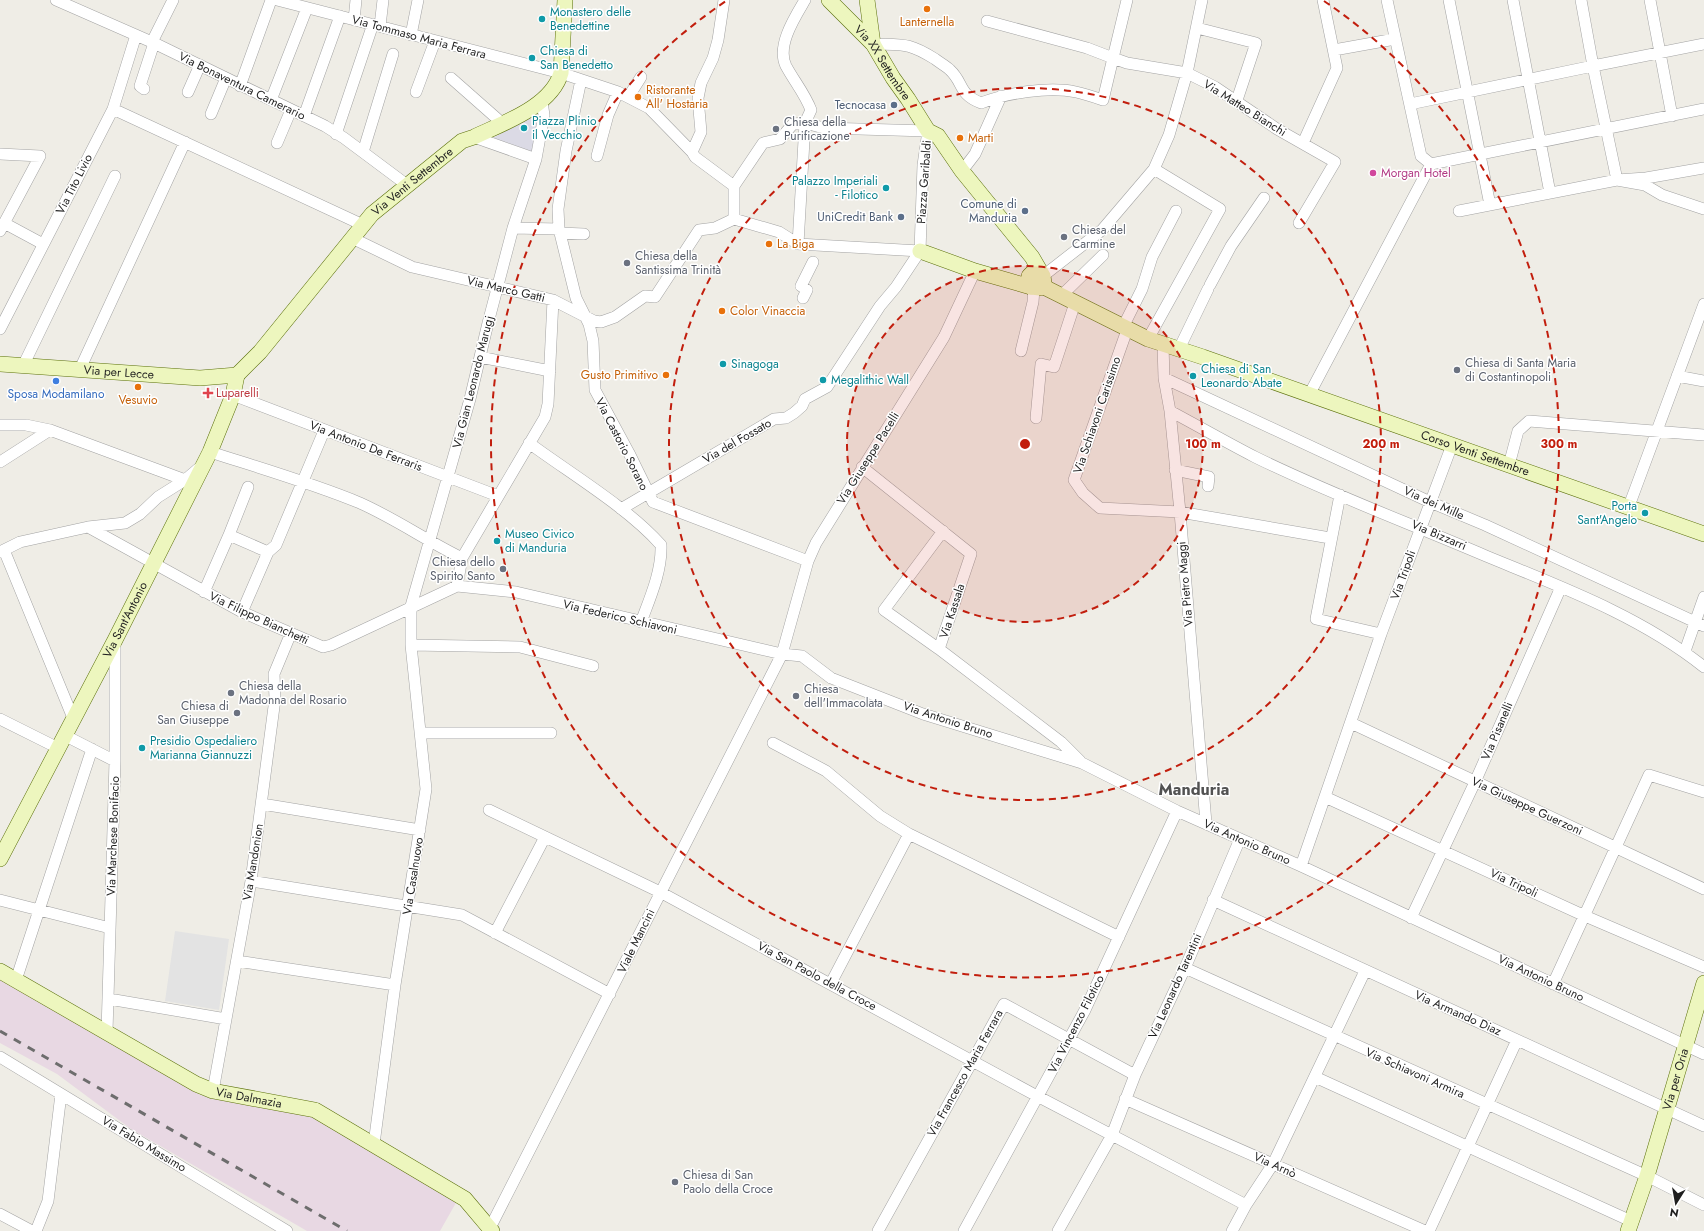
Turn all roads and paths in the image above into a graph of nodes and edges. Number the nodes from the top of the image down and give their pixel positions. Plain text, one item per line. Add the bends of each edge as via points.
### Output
1 (56, 0) edge
2 (173, 0) edge
3 (356, 0) edge
4 (382, 0) edge
5 (418, 0) edge
6 (565, 0) edge
7 (724, 0) edge
8 (805, 0) edge
9 (829, 0) edge
10 (1127, 0) edge
11 (1202, 0) edge
12 (1323, 0) edge
13 (1386, 0) edge
14 (1448, 0) edge
15 (1513, 0) edge
16 (1581, 0) edge
17 (1650, 0) edge
18 (274, 1) edge
19 (68, 2) edge
20 (293, 2) edge
21 (867, 2) edge
22 (307, 8) junction
23 (843, 14) junction
24 (340, 16) junction
25 (354, 20) junction
26 (987, 21) dead end
27 (377, 25) junction
28 (1197, 28) junction
29 (136, 35) junction
30 (411, 35) junction
31 (1395, 39) junction
32 (435, 41) junction
33 (153, 42) junction
34 (873, 44) junction
35 (1704, 44) edge
36 (1334, 50) junction
37 (1660, 53) junction
38 (393, 54) dead end
39 (1113, 58) junction
40 (200, 65) junction
41 (1593, 66) junction
42 (561, 73) junction
43 (1187, 73) junction
44 (641, 77) dead end
45 (226, 78) junction
46 (451, 78) dead end
47 (1529, 79) junction
48 (582, 80) junction
49 (240, 86) junction
50 (144, 89) dead end
51 (188, 92) dead end
52 (416, 92) dead end
53 (618, 92) junction
54 (1467, 92) junction
55 (629, 96) junction
56 (1001, 96) junction
57 (271, 100) junction
58 (1237, 100) junction
59 (542, 102) junction
60 (1410, 104) junction
61 (113, 109) junction
62 (1704, 109) edge
63 (291, 110) junction
64 (211, 114) dead end
65 (304, 116) junction
66 (1672, 116) junction
67 (502, 123) junction
68 (805, 123) junction
69 (1606, 127) junction
70 (928, 131) junction
71 (336, 134) junction
72 (474, 137) junction
73 (1539, 141) junction
74 (185, 142) junction
75 (276, 143) dead end
76 (1302, 143) junction
77 (363, 152) junction
78 (692, 152) junction
79 (0, 154) edge
80 (1479, 154) junction
81 (597, 156) dead end
82 (536, 159) junction
83 (1431, 164) junction
84 (1704, 168) edge
85 (1154, 169) junction
86 (962, 171) junction
87 (115, 176) dead end
88 (1617, 180) junction
89 (407, 184) junction
90 (734, 186) junction
91 (1550, 193) junction
92 (1264, 198) dead end
93 (1490, 205) junction
94 (1704, 209) edge
95 (1176, 211) dead end
96 (1459, 211) dead end
97 (734, 219) junction
98 (1299, 223) dead end
99 (363, 225) junction
100 (2, 227) edge
101 (513, 228) junction
102 (560, 231) junction
103 (584, 234) dead end
104 (352, 238) junction
105 (43, 244) junction
106 (798, 244) junction
107 (920, 251) junction
108 (1103, 256) dead end
109 (813, 262) dead end
110 (975, 271) junction
111 (1038, 282) junction
112 (498, 287) junction
113 (1061, 296) junction
114 (803, 298) dead end
115 (553, 300) junction
116 (1075, 303) junction
117 (1703, 310) edge
118 (584, 316) junction
119 (0, 328) edge
120 (1125, 328) junction
121 (1148, 339) junction
122 (1163, 345) junction
123 (1179, 349) junction
124 (1021, 350) dead end
125 (480, 357) junction
126 (0, 364) edge
127 (23, 366) junction
128 (80, 369) junction
129 (550, 371) junction
130 (237, 375) junction
131 (1677, 376) junction
132 (1164, 378) junction
133 (1704, 381) edge
134 (233, 395) junction
135 (1309, 395) junction
136 (1170, 411) junction
137 (1036, 418) dead end
138 (0, 425) edge
139 (50, 430) junction
140 (324, 431) junction
141 (1658, 431) junction
142 (1704, 435) edge
143 (529, 443) junction
144 (1452, 445) junction
145 (210, 452) junction
146 (0, 462) edge
147 (203, 465) junction
148 (1509, 465) junction
149 (862, 467) junction
150 (1175, 470) junction
151 (449, 477) junction
152 (185, 480) junction
153 (302, 482) junction
154 (1208, 486) dead end
155 (248, 487) dead end
156 (647, 493) junction
157 (1340, 495) junction
158 (498, 496) junction
159 (1430, 502) junction
160 (1629, 506) junction
161 (621, 509) junction
162 (1180, 512) junction
163 (88, 527) junction
164 (1420, 527) junction
165 (943, 531) junction
166 (1704, 534) edge
167 (229, 535) junction
168 (1330, 538) junction
169 (430, 542) junction
170 (2, 551) edge
171 (268, 552) junction
172 (462, 558) junction
173 (808, 561) junction
174 (152, 564) junction
175 (457, 586) junction
176 (1561, 587) junction
177 (204, 592) junction
178 (1704, 598) edge
179 (411, 606) junction
180 (242, 612) junction
181 (641, 622) junction
182 (1700, 624) edge
183 (291, 633) junction
184 (1381, 634) junction
185 (115, 640) junction
186 (411, 645) junction
187 (939, 649) junction
188 (1684, 651) junction
189 (782, 654) junction
190 (593, 666) dead end
191 (1704, 666) edge
192 (73, 718) junction
193 (0, 719) edge
194 (1350, 723) junction
195 (421, 733) junction
196 (551, 733) dead end
197 (61, 742) junction
198 (773, 743) dead end
199 (92, 749) junction
200 (115, 761) junction
201 (1082, 763) junction
202 (1475, 782) junction
203 (1704, 792) edge
204 (1325, 797) junction
205 (262, 804) junction
206 (489, 810) dead end
207 (1177, 811) junction
208 (1206, 823) junction
209 (420, 830) junction
210 (909, 834) junction
211 (545, 837) junction
212 (1240, 839) junction
213 (1616, 848) junction
214 (1443, 851) junction
215 (0, 858) edge
216 (1301, 866) junction
217 (251, 880) junction
218 (1704, 889) edge
219 (660, 892) junction
220 (0, 900) edge
221 (1213, 900) junction
222 (407, 908) junction
223 (38, 911) junction
224 (1585, 916) junction
225 (1411, 918) junction
226 (110, 928) junction
227 (495, 933) junction
228 (1119, 937) junction
229 (236, 961) junction
230 (1704, 967) edge
231 (1185, 968) junction
232 (0, 971) edge
233 (1365, 971) junction
234 (16, 980) junction
235 (831, 983) junction
236 (1704, 983) edge
237 (1554, 984) junction
238 (395, 985) junction
239 (610, 994) junction
240 (109, 999) junction
241 (226, 1019) junction
242 (107, 1032) junction
243 (1333, 1036) junction
244 (1069, 1040) junction
245 (1516, 1040) junction
246 (1685, 1046) junction
247 (1704, 1054) edge
248 (0, 1057) edge
249 (973, 1061) junction
250 (1135, 1075) junction
251 (1315, 1077) junction
252 (213, 1091) junction
253 (61, 1094) junction
254 (1037, 1096) junction
255 (1125, 1099) junction
256 (1487, 1105) junction
257 (1667, 1108) junction
258 (1704, 1126) edge
259 (1112, 1135) junction
260 (374, 1144) junction
261 (1468, 1146) junction
262 (1273, 1164) junction
263 (1646, 1176) junction
264 (1246, 1205) junction
265 (1704, 1205) edge
266 (0, 1214) edge
267 (1629, 1226) edge
268 (491, 1230) edge
269 (32, 1231) edge
270 (36, 1231) edge
271 (287, 1231) edge
272 (878, 1231) edge
273 (964, 1231) edge
274 (1058, 1231) edge
275 (1232, 1231) edge
276 (1425, 1231) edge
277 (1429, 1231) edge

1 - 19 street, Via Bonaventura Camerario
2 - 33 street
3 - 25 street
4 - 27 street
5 - 30 street
6 - 42 street, Via Venti Settembre
7 - 78 street via 718,40 701,83 698,98 702,132
8 - 68 street via 788,34 783,54 786,65 811,110
9 - 23 street, Via XX Settembre
10 - 39 street
11 - 28 street
12 - 36 street
13 - 31 street
14 - 54 street
15 - 47 street
16 - 41 street
17 - 37 street
18 - 20 street, Via Tommaso Maria Ferrara
18 - 49 street
19 - 29 street, Via Bonaventura Camerario
20 - 22 street, Via Tommaso Maria Ferrara
21 - 23 street via 859,16
21 - 34 street
22 - 24 street, Via Tommaso Maria Ferrara
22 - 57 street
23 - 34 street, Via XX Settembre
24 - 25 street, Via Tommaso Maria Ferrara
24 - 65 street
25 - 27 street, Via Tommaso Maria Ferrara
26 - 39 street, Via Matteo Bianchi via 1087,48
27 - 30 street, Via Tommaso Maria Ferrara
27 - 71 street
28 - 43 street
28 - 58 street via 1256,44
29 - 33 street, Via Bonaventura Camerario
29 - 61 street, Via Tito Livio
30 - 32 street, Via Tommaso Maria Ferrara
31 - 36 street
31 - 60 street
32 - 42 street, Via Tommaso Maria Ferrara
32 - 52 street
33 - 40 street, Via Bonaventura Camerario
33 - 50 street via 140,86
34 - 56 street via 900,44 917,48 951,70 963,92 981,103
34 - 70 street, Via XX Settembre via 892,78
35 - 37 street
36 - 76 street via 1337,68
37 - 41 street
37 - 66 street
38 - 77 street
39 - 43 street, Via Matteo Bianchi via 1127,63
39 - 56 street via 1103,100 1074,92 1046,91
40 - 45 street, Via Bonaventura Camerario
40 - 51 street
41 - 47 street
41 - 69 street
42 - 48 street, Via Tommaso Maria Ferrara
42 - 59 street, Via Venti Settembre via 558,84
43 - 58 street, Via Matteo Bianchi
43 - 85 street via 1169,135
44 - 55 street
45 - 49 street, Via Bonaventura Camerario
45 - 64 street
46 - 67 street
47 - 54 street
47 - 73 street
48 - 53 street, Via Tommaso Maria Ferrara
48 - 102 street, Via Castorio Sorano via 566,151 558,209
49 - 57 street, Via Bonaventura Camerario
53 - 55 street, Via Tommaso Maria Ferrara
53 - 81 street via 608,115
54 - 60 street
54 - 80 street
55 - 78 street, Via Tommaso Maria Ferrara via 648,108
56 - 86 street via 975,154
57 - 63 street, Via Bonaventura Camerario
58 - 76 street, Via Matteo Bianchi via 1277,129
59 - 67 street, Via Venti Settembre
59 - 82 street via 544,115
60 - 83 street via 1421,156
61 - 74 street
61 - 105 street, Via Tito Livio
62 - 66 street
63 - 65 street, Via Bonaventura Camerario
63 - 75 street
65 - 71 street, Via Bonaventura Camerario
66 - 69 street
67 - 72 street, Via Venti Settembre
68 - 70 street via 824,128
68 - 90 street via 793,124 780,139 763,143
68 - 106 street
69 - 73 street
69 - 88 street
70 - 86 street, Piazza Garibaldi via 938,136
70 - 107 street, Piazza Garibaldi via 923,165
71 - 77 street, Via Bonaventura Camerario
72 - 82 street
72 - 89 street, Via Venti Settembre via 462,141
73 - 80 street
73 - 91 street
74 - 99 street
74 - 128 street
76 - 98 street, Via Matteo Bianchi via 1335,162
77 - 89 street, Via Bonaventura Camerario
78 - 90 street, Via Tommaso Maria Ferrara
79 - 100 street via 40,156
80 - 83 street
80 - 93 street
82 - 101 street, Via Gian Leonardo Marugj
83 - 135 street
84 - 88 street
85 - 111 street via 1102,230
85 - 121 street via 1220,209
86 - 111 street, Piazza Garibaldi via 1032,257
87 - 127 street
88 - 91 street
88 - 94 street via 1645,185 1662,195
89 - 99 street, Via Venti Settembre
90 - 97 street
91 - 93 street
92 - 123 street via 1231,246
93 - 96 street
95 - 120 street via 1152,257 1142,289
97 - 106 street via 779,232
97 - 118 street, Via Marco Gatti via 715,228 698,230 655,297 645,296 615,317 600,322
99 - 104 street, Via Venti Settembre
100 - 105 street
101 - 102 street
101 - 112 street, Via Gian Leonardo Marugj
102 - 103 street
102 - 118 street, Via Castorio Sorano via 576,298
104 - 112 street, Via Marco Gatti via 412,267
104 - 130 street, Via Venti Settembre via 264,347
105 - 119 street, Via Tito Livio
106 - 107 street
107 - 110 street
107 - 156 street, Via del Fossato via 827,387 805,399 802,406 786,418 774,419
108 - 113 street
109 - 114 street via 801,286 807,290
110 - 111 street
110 - 149 street, Via Giuseppe Pacelli via 944,337
111 - 113 street
111 - 124 street
112 - 115 street, Via Marco Gatti
112 - 125 street, Via Gian Leonardo Marugj
113 - 116 street
115 - 118 street, Via Marco Gatti
115 - 129 street
116 - 120 street
116 - 137 street via 1054,367 1041,364
117 - 131 street
118 - 156 street, Via Castorio Sorano via 593,340 595,390 629,452
120 - 121 street, Corso Venti Settembre
120 - 162 street, Via Schiavoni Carissimo via 1074,480 1083,493 1100,508
121 - 122 street, Corso Venti Settembre
122 - 123 street, Corso Venti Settembre
122 - 132 street, Via Pietro Maggi
123 - 135 street, Corso Venti Settembre
125 - 129 street
125 - 151 street, Via Gian Leonardo Marugj
126 - 127 street, Via per Lecce
127 - 128 street, Via per Lecce
128 - 130 street, Via per Lecce via 200,378
129 - 143 street via 545,417
130 - 134 street, Via Sant'Antonio
131 - 133 street
131 - 141 street
132 - 136 street, Via Pietro Maggi
132 - 159 street, Via dei Mille
134 - 140 street, Via Antonio De Ferraris
134 - 145 street, Via Sant'Antonio
135 - 144 street, Corso Venti Settembre
136 - 150 street, Via Pietro Maggi
136 - 157 street, Via Bizzarri via 1256,457
138 - 139 street via 26,425
139 - 146 street
139 - 152 street
140 - 151 street, Via Antonio De Ferraris
140 - 153 street
141 - 142 street
141 - 148 street via 1529,421 1518,431
141 - 160 street
143 - 158 street
143 - 161 street
144 - 148 street, Corso Venti Settembre
144 - 159 street, Via Tripoli
145 - 147 street, Via Sant'Antonio
145 - 153 street
147 - 152 street
147 - 174 street, Via Sant'Antonio
148 - 160 street, Corso Venti Settembre
149 - 165 street, Via Kassala
149 - 173 street, Via Giuseppe Pacelli via 816,543
150 - 154 street via 1209,477
150 - 162 street, Via Pietro Maggi
151 - 158 street, Via Antonio De Ferraris
151 - 169 street, Via Gian Leonardo Marugj
152 - 163 street via 125,523
153 - 169 street via 360,503 402,524
153 - 171 street via 276,545
155 - 167 street
156 - 161 street, Via del Fossato
156 - 173 street, Via Castorio Sorano via 653,502
157 - 164 street, Via Bizzarri
157 - 168 street
158 - 172 street
159 - 164 street, Via Tripoli
159 - 182 street, Via dei Mille
160 - 166 street, Corso Venti Settembre
161 - 181 street via 649,531 661,545 662,555 657,576
162 - 168 street
162 - 208 street, Via Pietro Maggi
163 - 170 street via 20,542
163 - 174 street, Via Filippo Bianchetti
164 - 176 street, Via Bizzarri
164 - 184 street, Via Tripoli
165 - 187 street, Via Kassala via 971,554
165 - 187 street via 884,610
167 - 171 street
167 - 177 street
168 - 184 street via 1316,619
169 - 172 street
169 - 179 street, Via Gian Leonardo Marugj
170 - 192 street
171 - 180 street
172 - 175 street
173 - 189 street, Via Giuseppe Pacelli
174 - 177 street, Via Filippo Bianchetti
174 - 185 street, Via Sant'Antonio
175 - 179 street, Via Filippo Bianchetti
175 - 181 street, Via Federico Schiavoni via 516,592
176 - 188 street, Via Bizzarri via 1662,636
176 - 202 street, Via Pisanelli
177 - 180 street, Via Filippo Bianchetti
178 - 182 street
179 - 183 street, Via Filippo Bianchetti via 323,647
179 - 186 street, Via Casalnuovo
180 - 183 street, Via Filippo Bianchetti
181 - 189 street, Via Federico Schiavoni
182 - 188 street
183 - 205 street, Via Mandonion via 274,674 275,699
184 - 194 street, Via Tripoli
185 - 192 street, Via Sant'Antonio
185 - 200 street, Via Marchese Bonifacio
186 - 190 street via 520,647
186 - 195 street, Via Casalnuovo
187 - 201 street, Via Kassala via 1061,742
188 - 191 street, Via Bizzarri
189 - 201 street, Via Antonio Bruno via 802,656 831,678 924,714
189 - 219 street, Viale Mancini
192 - 197 street, Via Sant'Antonio
193 - 197 street
194 - 202 street, Via Giuseppe Guerzoni
194 - 204 street, Via Tripoli
195 - 196 street
195 - 209 street, Via Casalnuovo via 426,789
197 - 199 street
197 - 215 street, Via Sant'Antonio
198 - 210 street via 826,771 880,816
199 - 200 street
199 - 223 street
200 - 226 street, Via Marchese Bonifacio
201 - 207 street, Via Antonio Bruno
202 - 213 street, Via Giuseppe Guerzoni
202 - 214 street, Via Pisanelli
203 - 213 street via 1649,776
204 - 214 street, Via Tripoli
204 - 216 street, Via Tripoli
205 - 209 street
205 - 217 street, Via Mandonion
206 - 211 street, Via San Paolo della Croce
207 - 208 street, Via Antonio Bruno
207 - 228 street, Via Vincenzo Filotico
208 - 212 street, Via Antonio Bruno
209 - 222 street, Via Casalnuovo
210 - 228 street
210 - 235 street
211 - 219 street, Via San Paolo della Croce
211 - 227 street
212 - 216 street, Via Antonio Bruno
212 - 221 street, Via Leonardo Tarentini
213 - 218 street, Via Giuseppe Guerzoni
213 - 224 street
214 - 224 street, Via Tripoli
214 - 225 street, Via Pisanelli
216 - 225 street, Via Antonio Bruno
217 - 222 street
217 - 229 street, Via Mandonion
219 - 235 street, Via San Paolo della Croce
219 - 239 street, Viale Mancini
220 - 223 street
221 - 231 street, Via Leonardo Tarentini
221 - 233 street, Via Armando Diaz
222 - 227 street via 462,915
222 - 238 street, Via Casalnuovo
223 - 226 street
223 - 234 street
224 - 230 street, Via Tripoli
224 - 237 street
225 - 237 street, Via Antonio Bruno
226 - 240 street, Via Marchese Bonifacio
227 - 239 street
228 - 244 street, Via Vincenzo Filotico
229 - 238 street
229 - 241 street, Via Mandonion
231 - 243 street, Via Schiavoni Armira
231 - 250 street, Via Leonardo Tarentini
232 - 234 street, Via Dalmazia
233 - 243 street
233 - 245 street, Via Armando Diaz
234 - 242 street, Via Dalmazia
235 - 249 street, Via San Paolo della Croce
236 - 246 street, Via per Oria
237 - 246 street, Via Antonio Bruno
238 - 260 street, Via Casalnuovo
239 - 268 street, Viale Mancini
240 - 241 street
240 - 242 street, Via Marchese Bonifacio
241 - 252 street, Via Mandonion
242 - 252 street, Via Dalmazia via 196,1084
243 - 251 street
243 - 256 street, Via Schiavoni Armira
244 - 249 street, Via Francesco Maria Ferrara via 1004,1004
244 - 250 street, Via Francesco Maria Ferrara
244 - 254 street, Via Vincenzo Filotico
245 - 256 street
245 - 257 street, Via Armando Diaz
246 - 247 street, Via Antonio Bruno
246 - 257 street, Via per Oria
248 - 253 street, Via Fabio Massimo
249 - 254 street, Via San Paolo della Croce
249 - 272 street, Via Francesco Maria Ferrara
250 - 255 street, Via Leonardo Tarentini
251 - 261 street
251 - 262 street
252 - 260 street, Via Dalmazia via 315,1110
253 - 270 street via 48,1201
253 - 271 street, Via Fabio Massimo
254 - 259 street, Via San Paolo della Croce
254 - 273 street, Via Vincenzo Filotico
255 - 259 street, Via Leonardo Tarentini
255 - 262 street, Via Arnò
256 - 261 street
256 - 263 street, Via Schiavoni Armira
257 - 258 street, Via Armando Diaz
257 - 263 street, Via per Oria
259 - 264 street, Via San Paolo della Croce
259 - 274 street, Via Leonardo Tarentini
260 - 268 street, Via Dalmazia via 464,1199
261 - 267 street
261 - 277 street
262 - 264 street
262 - 276 street, Via Arnò
263 - 265 street, Via Schiavoni Armira
263 - 267 street, Via per Oria
264 - 275 street
266 - 269 street

